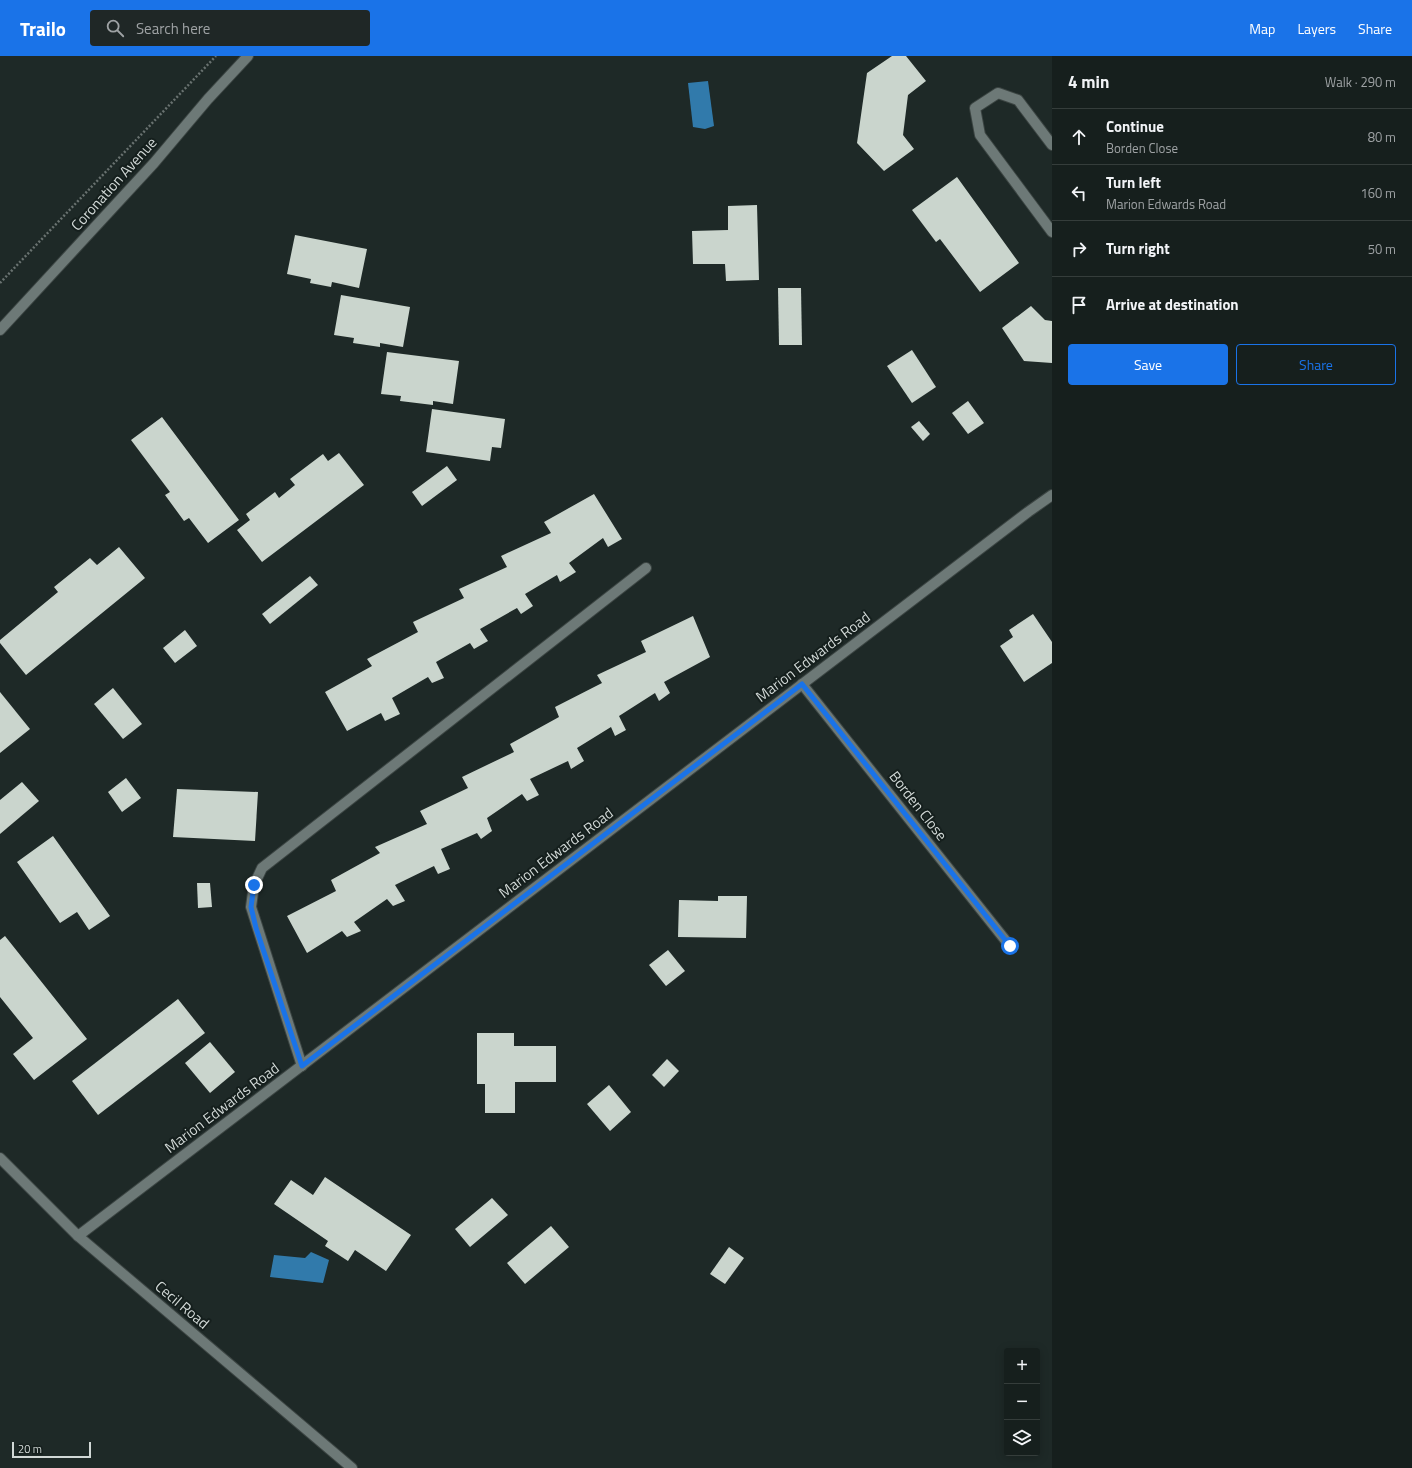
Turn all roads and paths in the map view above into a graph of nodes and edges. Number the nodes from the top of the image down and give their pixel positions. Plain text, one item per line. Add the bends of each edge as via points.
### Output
1 (216, 56) edge
2 (248, 56) edge
3 (1052, 144) edge
4 (1052, 232) edge
5 (0, 283) edge
6 (0, 330) edge
7 (1052, 495) edge
8 (646, 568) dead end
9 (802, 684) junction
10 (1010, 946) dead end
11 (302, 1066) junction
12 (0, 1158) edge
13 (78, 1236) junction
14 (352, 1468) edge

1 - 5 path
2 - 6 street, Coronation Avenue via 154,164
3 - 4 street via 1018,100 998,93 975,108 980,135
7 - 9 street, Marion Edwards Road
8 - 11 street via 262,868 254,885 251,907
9 - 10 street, Borden Close
9 - 11 street, Marion Edwards Road
11 - 13 street, Marion Edwards Road
12 - 13 street, Cecil Road
13 - 14 street, Cecil Road

